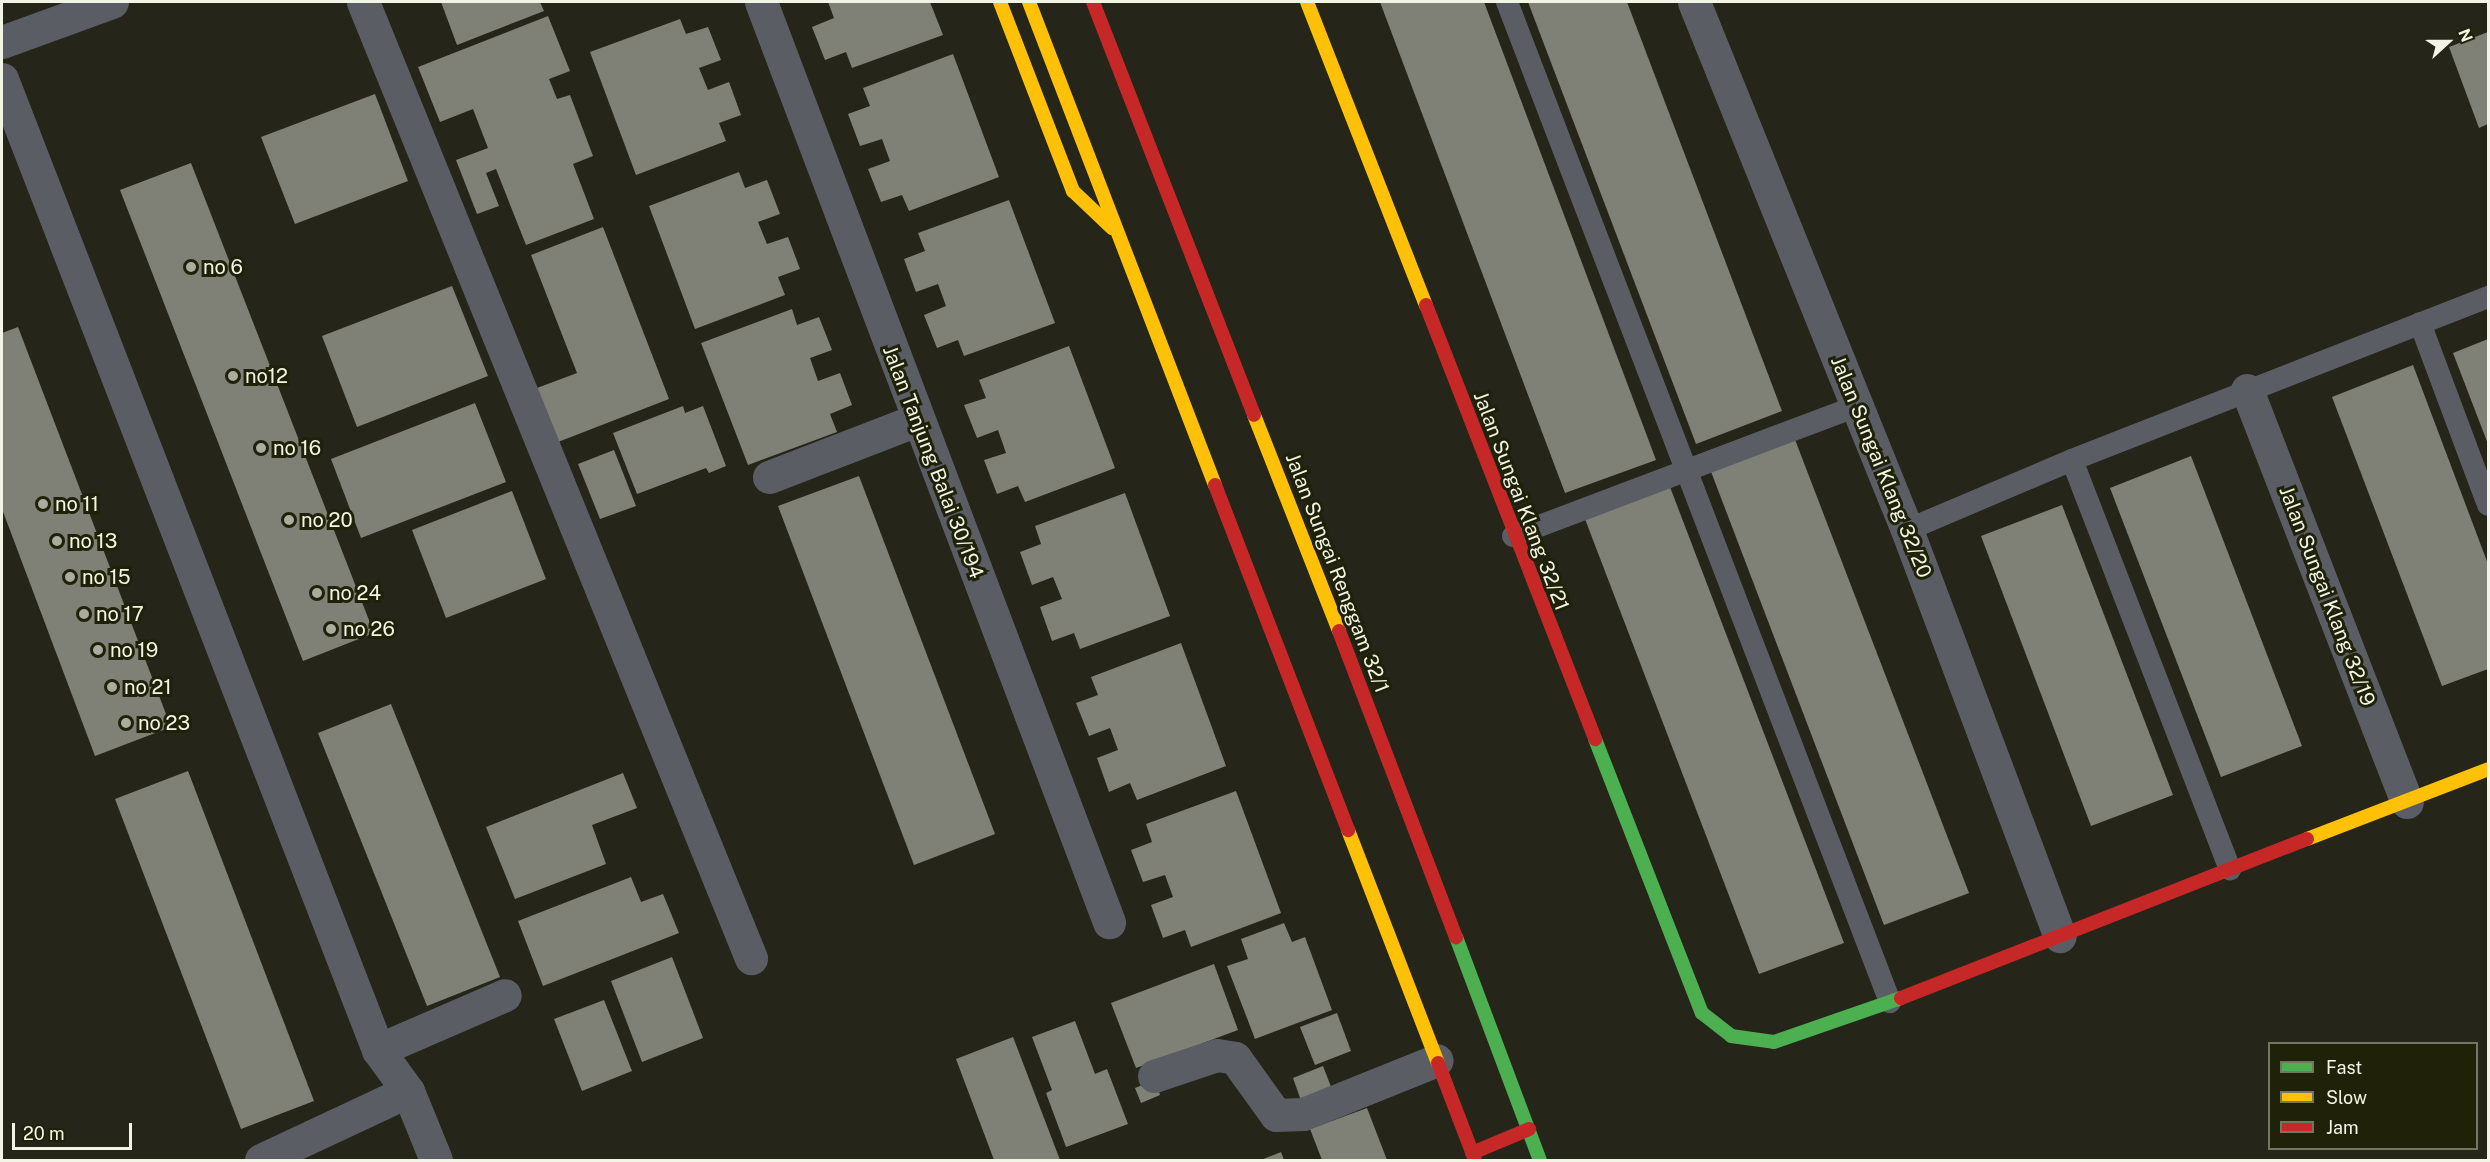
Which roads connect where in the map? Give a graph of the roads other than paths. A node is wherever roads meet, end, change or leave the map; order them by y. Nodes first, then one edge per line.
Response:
1 (112, 2) edge
2 (363, 2) edge
3 (761, 2) edge
4 (1000, 2) edge
5 (1029, 2) edge
6 (1093, 2) edge
7 (1307, 2) edge
8 (1507, 2) edge
9 (1694, 2) edge
10 (2, 42) edge
11 (2, 79) edge
12 (1118, 234) junction
13 (2488, 297) edge
14 (2420, 323) junction
15 (2247, 390) junction
16 (1857, 406) junction
17 (917, 420) junction
18 (2072, 460) junction
19 (1687, 469) junction
20 (769, 477) dead end
21 (2488, 505) edge
22 (1907, 530) junction
23 (1513, 536) junction
24 (2488, 769) edge
25 (2408, 802) junction
26 (2230, 870) junction
27 (1109, 922) dead end
28 (2060, 936) junction
29 (751, 958) dead end
30 (505, 995) dead end
31 (1890, 1002) junction
32 (378, 1050) junction
33 (1437, 1060) junction
34 (1154, 1076) dead end
35 (408, 1091) junction
36 (1529, 1129) junction
37 (1474, 1157) edge
38 (261, 1161) edge
39 (436, 1161) edge
40 (1540, 1161) edge

1 - 10 street
2 - 29 street
3 - 17 street, Jalan Tanjung Balai 30/194
4 - 12 main road
5 - 12 main road
6 - 36 main road, Jalan Sungai Renggam 32/1
7 - 23 main road, Jalan Sungai Klang 32/21
8 - 19 lane
9 - 16 street, Jalan Sungai Klang 32/20
11 - 32 street
12 - 33 main road
13 - 14 lane
14 - 15 lane
14 - 21 lane
15 - 18 lane
15 - 25 street, Jalan Sungai Klang 32/19
16 - 19 lane
16 - 22 street, Jalan Sungai Klang 32/20
17 - 20 street
17 - 27 street, Jalan Tanjung Balai 30/194
18 - 22 lane
18 - 26 lane
19 - 23 lane
19 - 31 lane
22 - 28 street, Jalan Sungai Klang 32/20
23 - 31 main road, Jalan Sungai Klang 32/21
24 - 25 main road
25 - 26 main road
26 - 28 main road
28 - 31 main road
30 - 32 street
32 - 35 street
33 - 34 street
33 - 37 main road
35 - 38 street
35 - 39 street
36 - 37 main road
36 - 40 main road, Jalan Sungai Renggam 32/1

